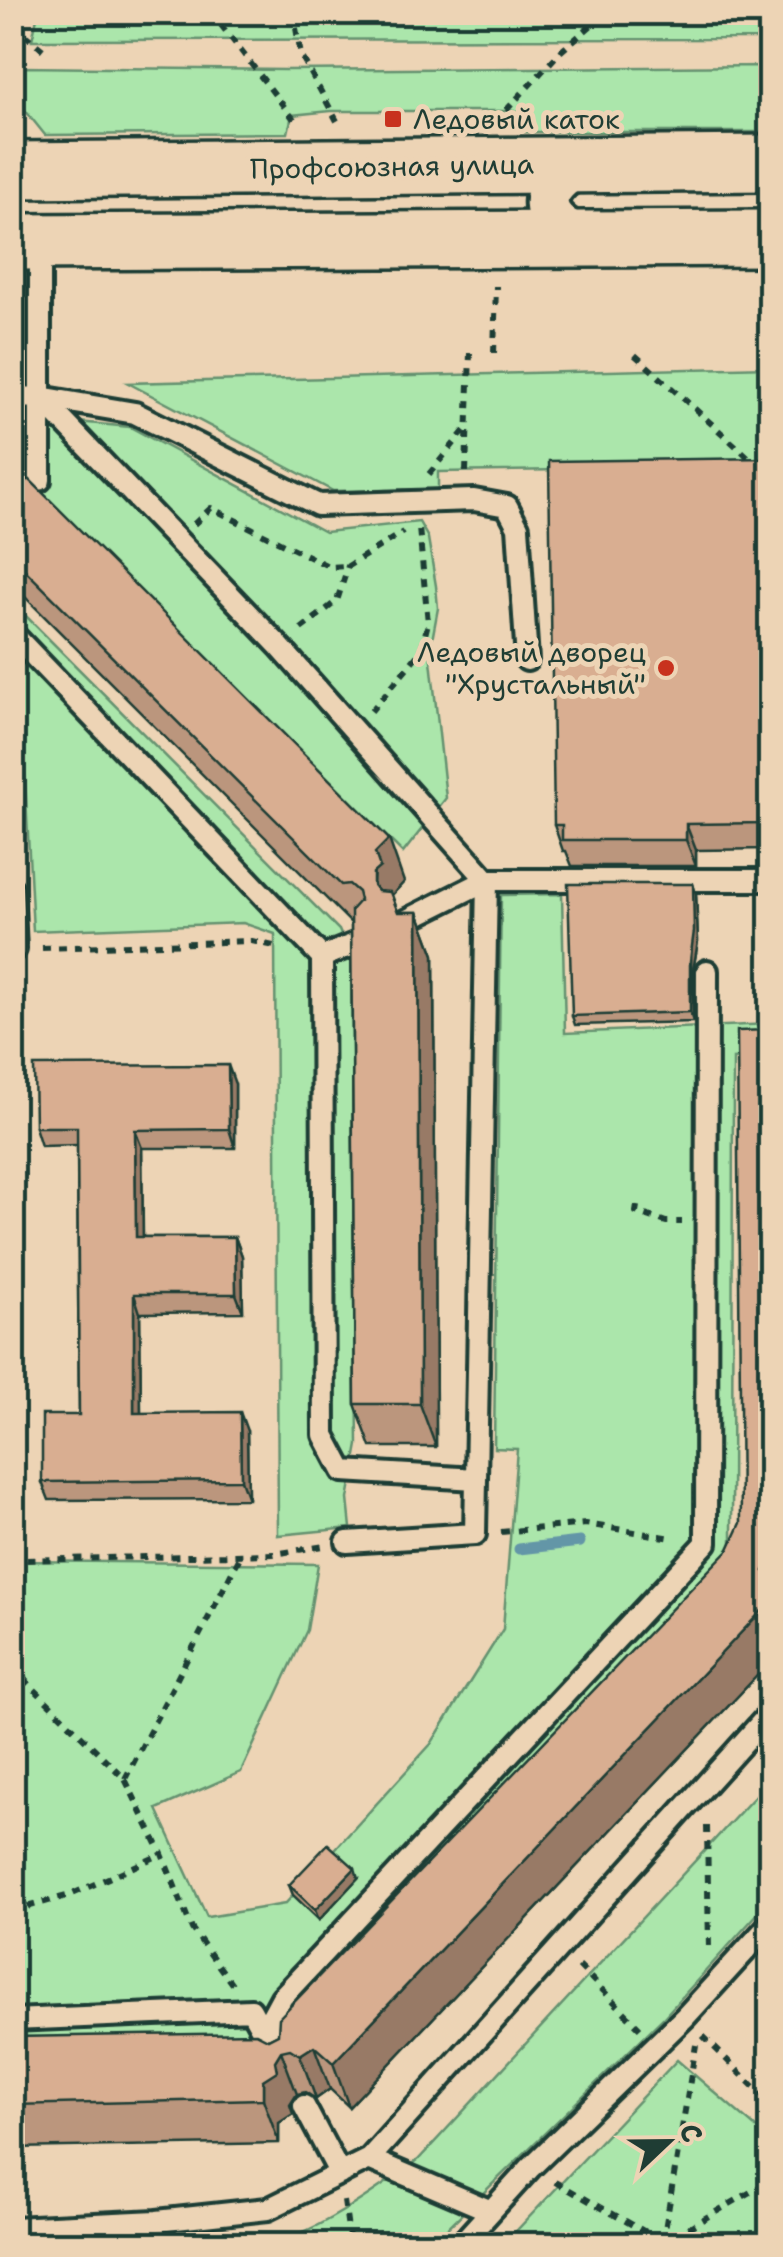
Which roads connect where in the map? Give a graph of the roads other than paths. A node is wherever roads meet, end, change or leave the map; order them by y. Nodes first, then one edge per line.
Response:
1 (770, 163) edge
2 (584, 164) junction
3 (12, 170) edge
4 (583, 238) junction
5 (770, 238) edge
6 (26, 242) edge
7 (40, 397) junction
8 (12, 398) edge
9 (40, 480) dead end
10 (12, 634) edge
11 (527, 660) dead end
12 (487, 880) junction
13 (770, 880) edge
14 (12, 890) edge
15 (401, 923) edge
16 (362, 941) edge
17 (14, 949) edge
18 (322, 956) junction
19 (706, 971) dead end
20 (476, 1479) junction
21 (347, 1542) road end
22 (770, 1713) edge
23 (770, 1924) edge
24 (12, 2020) edge
25 (270, 2045) junction
26 (283, 2069) edge
27 (304, 2106) dead end
28 (369, 2159) junction
29 (340, 2174) junction
30 (491, 2210) junction
31 (12, 2228) edge
32 (461, 2244) edge

1 - 2 main road, Профсоюзная улица
2 - 3 main road, Профсоюзная улица
2 - 4 street
4 - 5 main road
4 - 6 main road
6 - 7 lane
7 - 8 lane
7 - 9 lane
7 - 11 lane
7 - 12 lane
10 - 18 lane
12 - 13 lane
12 - 15 lane
12 - 20 lane
14 - 17 lane
16 - 18 lane
18 - 20 lane
19 - 25 lane
20 - 21 lane
22 - 28 lane
23 - 30 lane
24 - 25 lane
25 - 26 lane
27 - 29 lane
28 - 29 lane
28 - 30 lane
29 - 31 lane
30 - 32 lane

